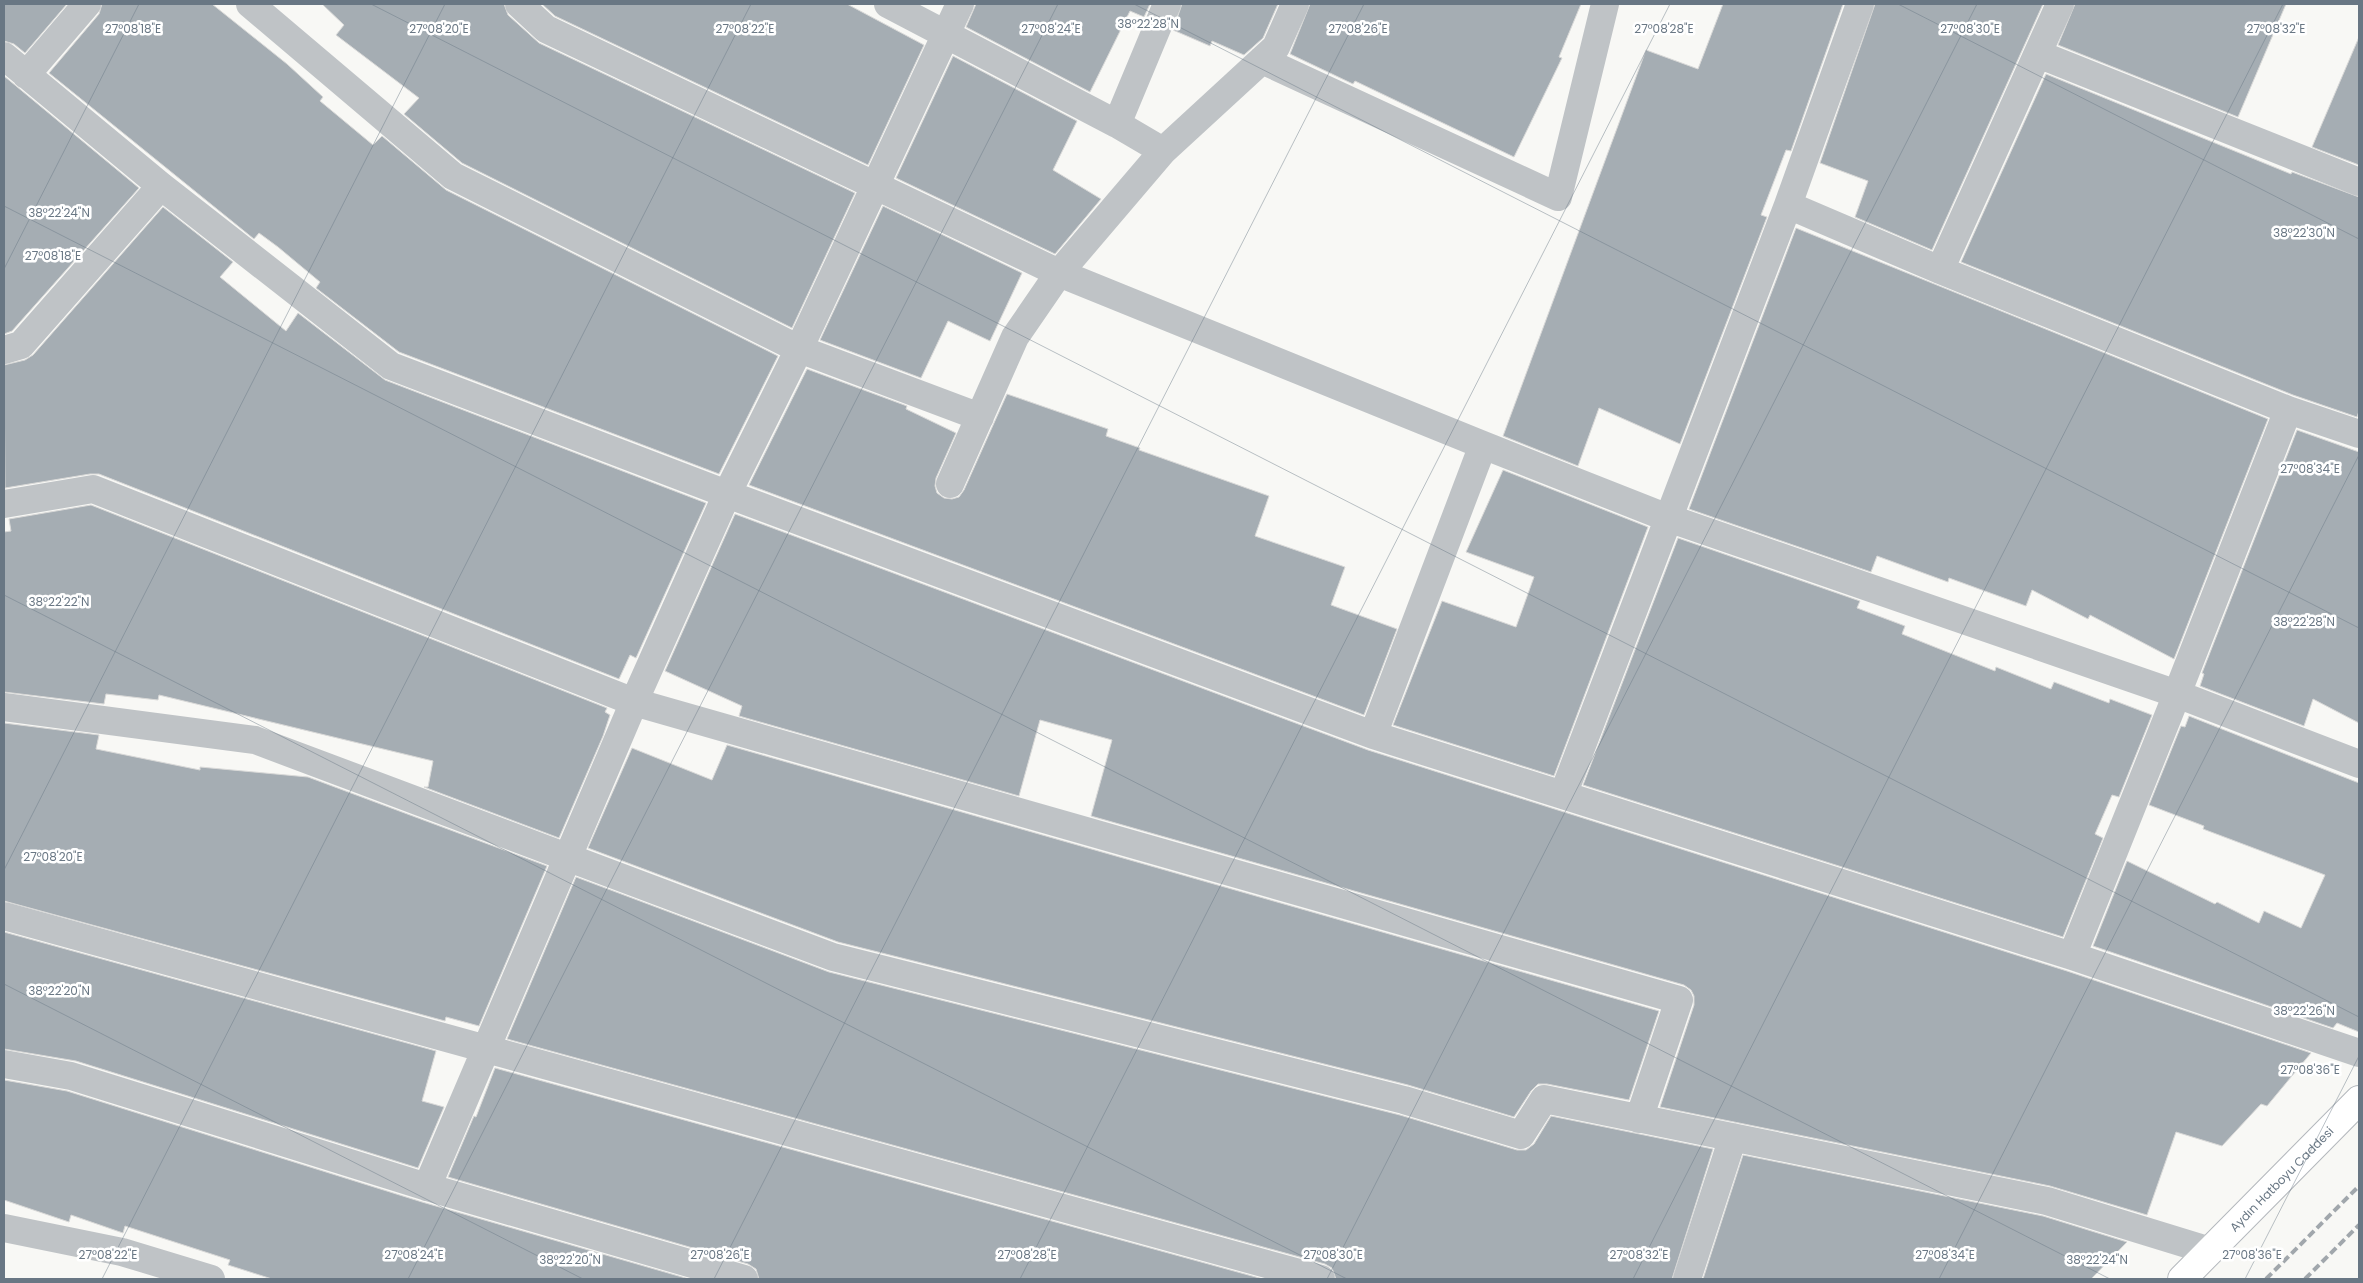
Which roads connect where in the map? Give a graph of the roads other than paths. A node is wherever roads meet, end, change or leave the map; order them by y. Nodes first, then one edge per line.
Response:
1 (87, 4) edge
2 (250, 4) edge
3 (519, 4) edge
4 (888, 4) edge
5 (960, 4) edge
6 (1167, 4) edge
7 (1295, 4) edge
8 (1605, 4) edge
9 (1860, 4) edge
10 (2060, 4) edge
11 (945, 34) junction
12 (2038, 54) junction
13 (4, 56) edge
14 (1262, 60) junction
15 (26, 75) junction
16 (1117, 124) junction
17 (1163, 151) junction
18 (2359, 182) edge
19 (160, 186) junction
20 (874, 187) junction
21 (1788, 205) junction
22 (1940, 270) junction
23 (1059, 273) junction
24 (799, 349) junction
25 (4, 350) edge
26 (2288, 410) junction
27 (980, 417) junction
28 (2359, 434) edge
29 (1483, 445) junction
30 (950, 484) dead end
31 (727, 494) junction
32 (4, 504) edge
33 (1668, 518) junction
34 (2177, 694) junction
35 (634, 702) junction
36 (4, 708) edge
37 (1373, 734) junction
38 (2359, 764) edge
39 (1563, 795) junction
40 (569, 857) junction
41 (4, 916) edge
42 (2072, 956) junction
43 (486, 1048) junction
44 (2359, 1053) edge
45 (4, 1064) edge
46 (2359, 1100) edge
47 (1639, 1118) junction
48 (1733, 1138) junction
49 (427, 1187) junction
50 (4, 1228) edge
51 (2210, 1251) junction
52 (738, 1278) edge
53 (212, 1279) edge
54 (1321, 1279) edge
55 (1687, 1279) edge
56 (2182, 1279) edge

1 - 15 street
2 - 24 street
3 - 20 street
4 - 11 street
5 - 11 street
6 - 16 street
7 - 14 street
8 - 14 street
9 - 21 street
10 - 12 street
11 - 16 street
11 - 20 street
12 - 18 street
12 - 22 street
13 - 15 street
14 - 17 street
15 - 19 street
16 - 17 street
17 - 23 street
19 - 25 street
19 - 31 street
20 - 23 street
20 - 24 street
21 - 22 street
21 - 33 street
22 - 26 street
23 - 27 street
23 - 29 street
24 - 27 street
24 - 31 street
26 - 28 street
26 - 34 street
27 - 30 street
29 - 33 street
29 - 37 street
31 - 35 street
31 - 37 street
32 - 35 street
33 - 34 street
33 - 39 street
34 - 38 street
34 - 42 street
35 - 40 street
35 - 47 street
36 - 40 street
37 - 39 street
39 - 42 street
40 - 43 street
40 - 47 street
41 - 43 street
42 - 44 street
43 - 49 street
43 - 54 street
45 - 49 street
46 - 51 main road, Aydın Hatboyu Caddesi
47 - 48 street
48 - 51 street
48 - 55 street
49 - 52 street
50 - 53 street
51 - 56 main road, Aydın Hatboyu Caddesi

